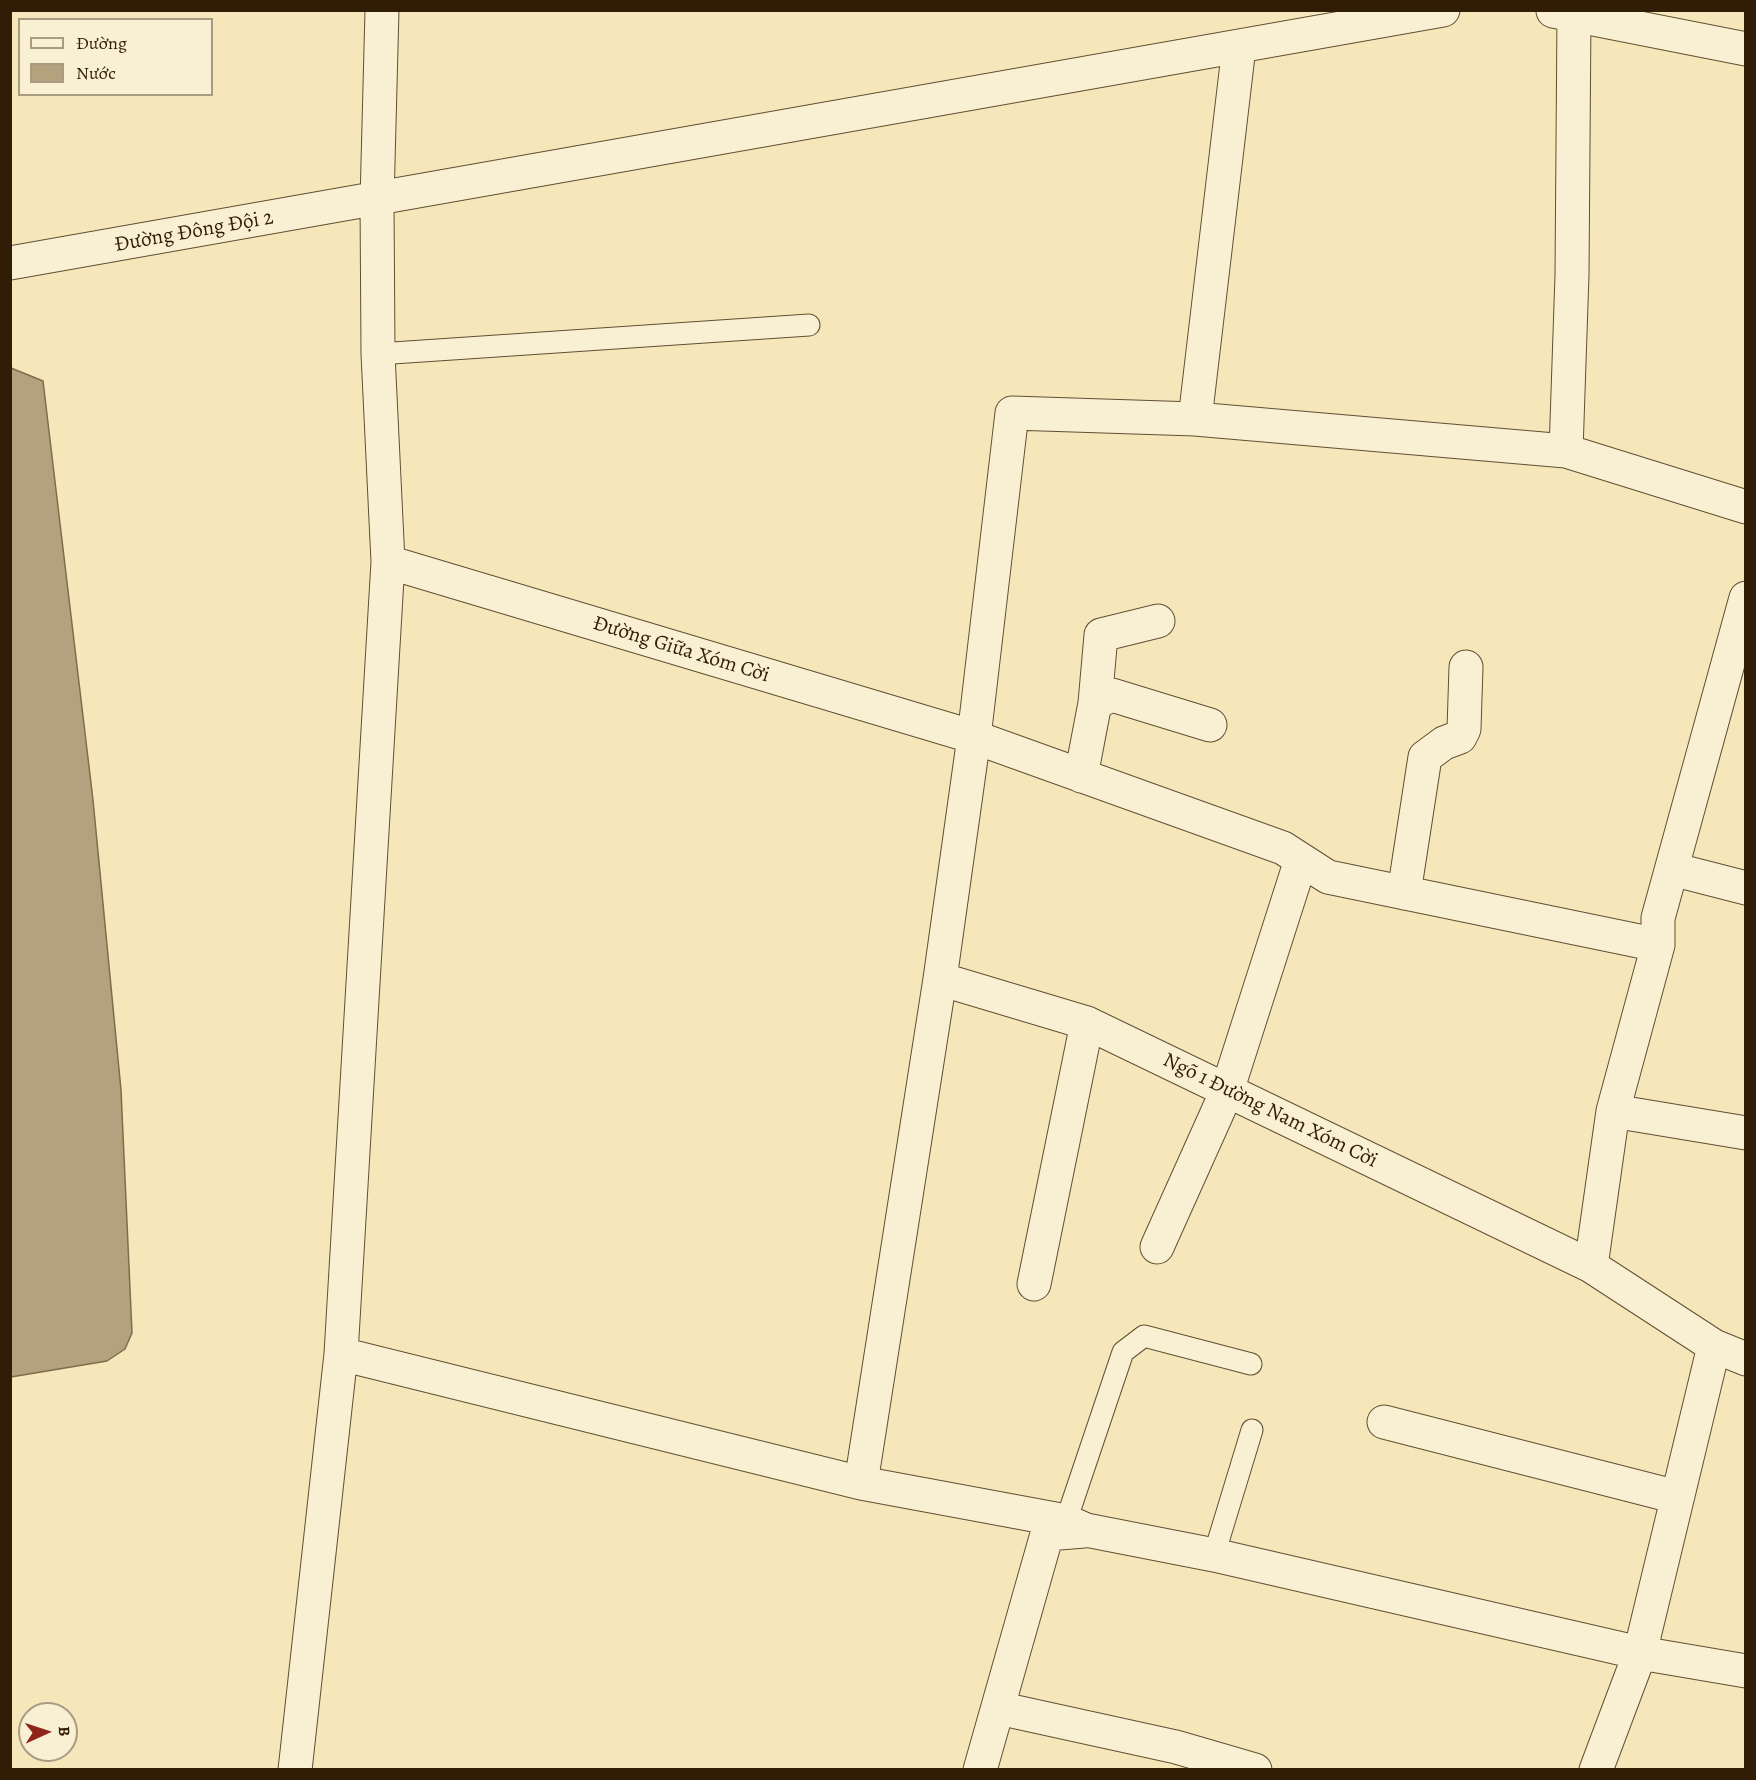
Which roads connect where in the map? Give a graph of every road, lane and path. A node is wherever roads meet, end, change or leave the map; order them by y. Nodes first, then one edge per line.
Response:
1 (382, 10) edge
2 (1443, 10) edge
3 (1563, 13) edge
4 (1239, 47) junction
5 (1746, 49) edge
6 (377, 201) junction
7 (10, 263) edge
8 (809, 325) dead end
9 (378, 354) junction
10 (1195, 419) junction
11 (1566, 451) junction
12 (1746, 507) edge
13 (388, 562) junction
14 (1746, 598) edge
15 (1158, 621) dead end
16 (1466, 668) dead end
17 (1095, 703) junction
18 (1210, 725) dead end
19 (974, 738) junction
20 (1081, 776) junction
21 (1301, 860) junction
22 (1672, 869) junction
23 (1746, 888) edge
24 (1404, 893) junction
25 (1658, 945) junction
26 (940, 978) junction
27 (1087, 1023) junction
28 (1227, 1090) junction
29 (1613, 1111) junction
30 (1746, 1133) edge
31 (1157, 1247) dead end
32 (1591, 1266) junction
33 (1034, 1284) dead end
34 (1714, 1346) junction
35 (340, 1354) junction
36 (1746, 1359) edge
37 (1251, 1364) dead end
38 (1384, 1422) dead end
39 (1252, 1430) dead end
40 (861, 1483) junction
41 (1677, 1497) junction
42 (1076, 1526) junction
43 (1214, 1555) junction
44 (1640, 1653) junction
45 (1746, 1671) edge
46 (998, 1708) junction
47 (295, 1770) edge
48 (980, 1770) edge
49 (1255, 1770) edge
50 (1596, 1770) edge

1 - 6 street
2 - 4 street, Đường Đông Đội 2
3 - 5 street
3 - 11 street
4 - 6 street, Đường Đông Đội 2
4 - 10 street
6 - 7 street, Đường Đông Đội 2
6 - 9 street
8 - 9 lane
9 - 13 street
10 - 11 street
10 - 19 street
11 - 12 street
13 - 19 street, Đường Giữa Xóm Cời
13 - 35 street
14 - 22 street
15 - 17 street
16 - 24 street
17 - 18 street
17 - 20 street
19 - 20 street, Đường Giữa Xóm Cời
19 - 26 street
20 - 21 street, Đường Giữa Xóm Cời
21 - 24 street, Đường Giữa Xóm Cời
21 - 28 street
22 - 23 street
22 - 25 street
24 - 25 street, Đường Giữa Xóm Cời
25 - 29 street
26 - 27 street, Ngõ 1 Đường Nam Xóm Cời
26 - 40 street
27 - 28 street, Ngõ 1 Đường Nam Xóm Cời
27 - 33 street
28 - 31 street
28 - 32 street, Ngõ 1 Đường Nam Xóm Cời
29 - 30 street
29 - 32 street
32 - 34 street, Ngõ 1 Đường Nam Xóm Cời
34 - 36 street, Ngõ 1 Đường Nam Xóm Cời
34 - 41 street
35 - 40 street
35 - 47 street
37 - 42 lane
38 - 41 street
39 - 43 lane
40 - 42 street
41 - 44 street
42 - 43 street
42 - 46 street
43 - 44 street
44 - 45 street
44 - 50 street
46 - 48 street
46 - 49 street

